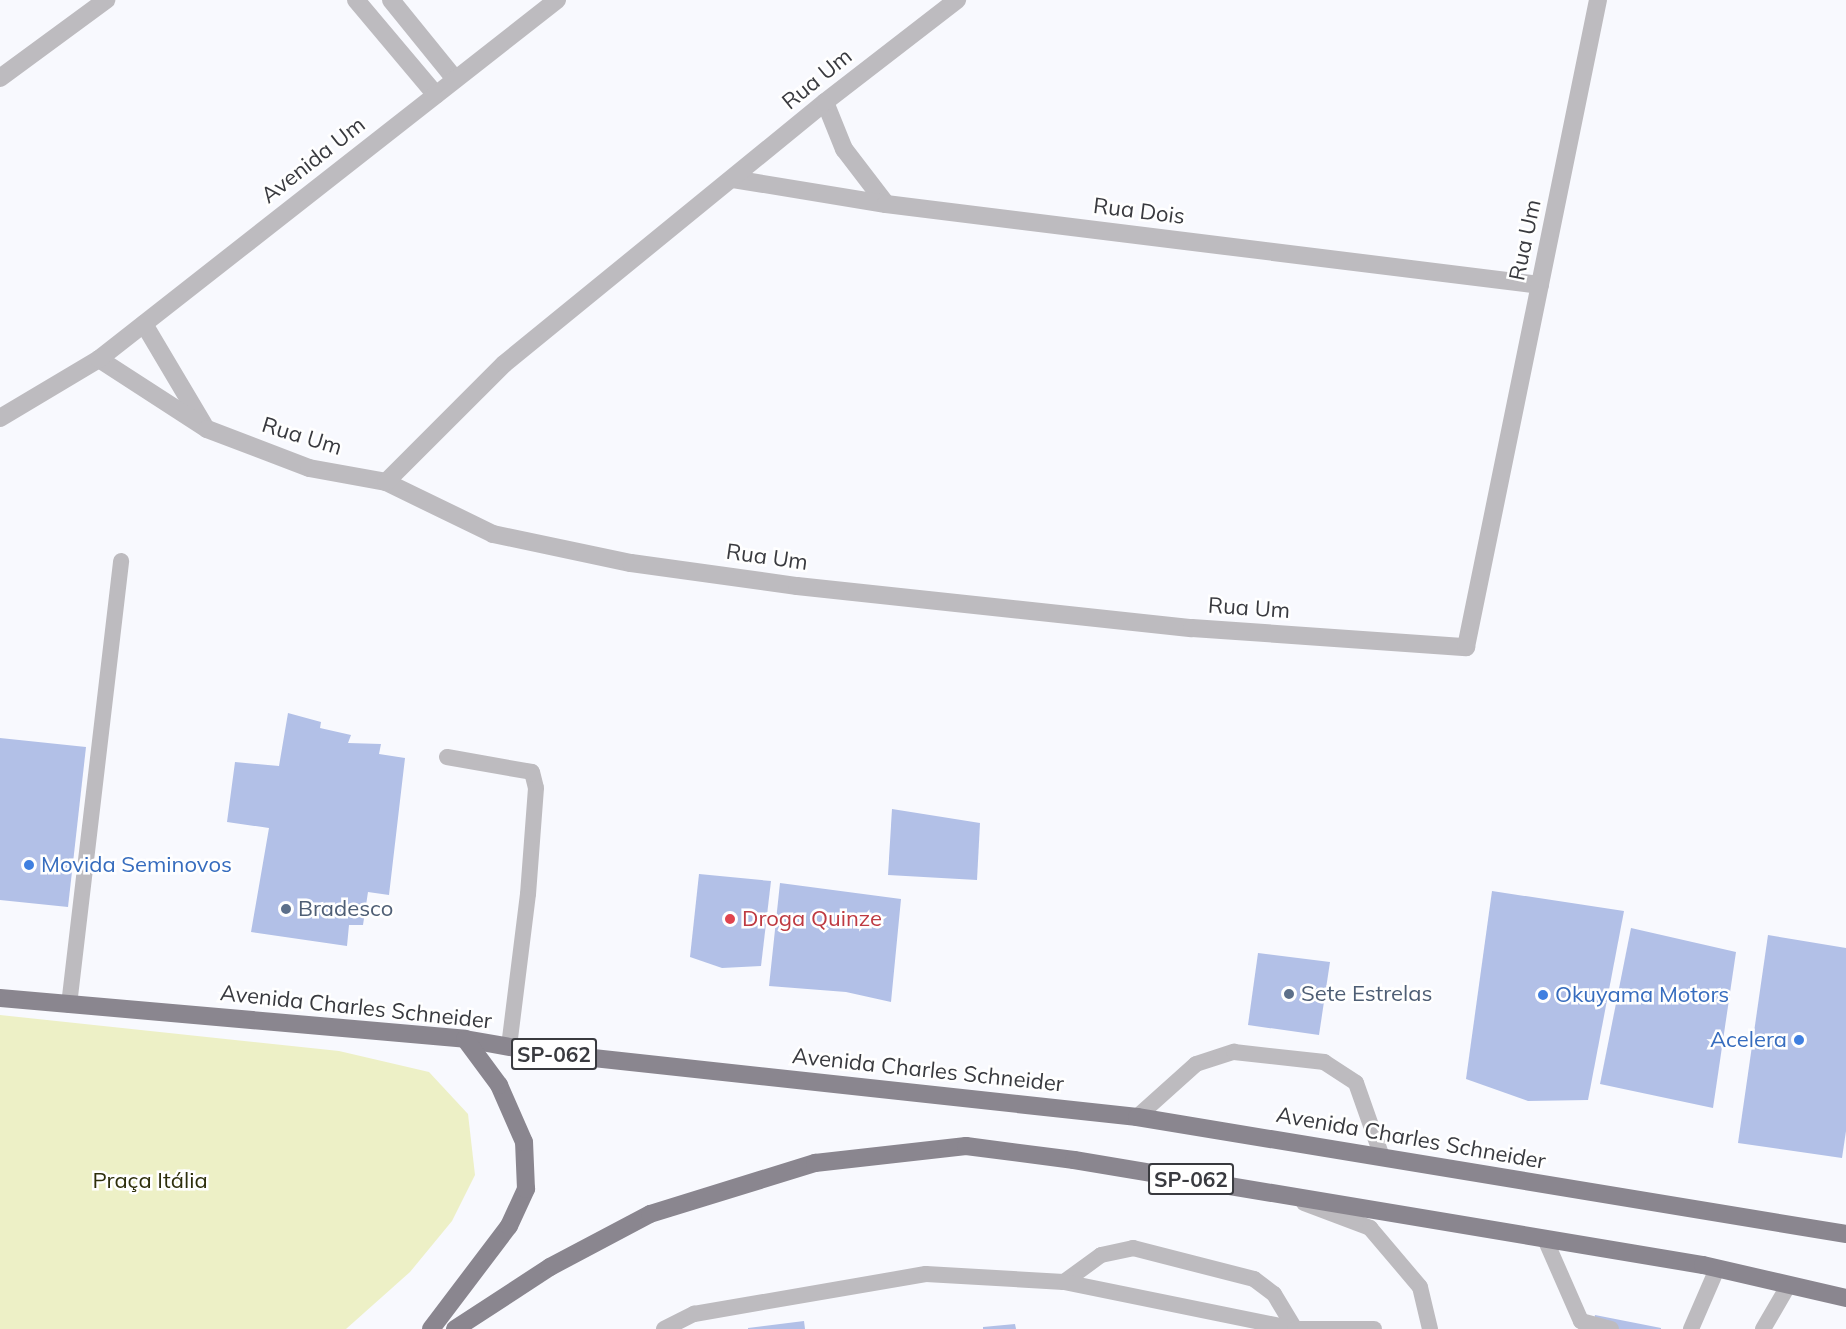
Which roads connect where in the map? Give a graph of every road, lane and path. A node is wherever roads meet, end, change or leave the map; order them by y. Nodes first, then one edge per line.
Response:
1 (106, 0) edge
2 (356, 0) edge
3 (391, 0) edge
4 (557, 0) edge
5 (957, 0) edge
6 (1598, 0) edge
7 (0, 78) edge
8 (455, 79) junction
9 (436, 95) junction
10 (825, 102) junction
11 (733, 179) junction
12 (886, 204) junction
13 (1540, 285) junction
14 (144, 324) junction
15 (99, 359) junction
16 (0, 418) edge
17 (207, 429) junction
18 (386, 482) junction
19 (121, 561) dead end
20 (447, 757) dead end
21 (0, 998) edge
22 (69, 1005) junction
23 (465, 1039) junction
24 (509, 1047) junction
25 (1137, 1117) junction
26 (1382, 1157) junction
27 (1277, 1193) junction
28 (1846, 1234) edge
29 (1545, 1239) junction
30 (1717, 1269) junction
31 (1064, 1282) junction
32 (1788, 1286) junction
33 (1846, 1298) edge
34 (431, 1329) edge
35 (455, 1329) edge
36 (664, 1329) edge
37 (1294, 1329) edge
38 (1374, 1329) edge
39 (1430, 1329) edge
40 (1611, 1329) edge
41 (1691, 1329) edge
42 (1763, 1329) edge

1 - 7 street
2 - 9 street
3 - 8 street
4 - 8 street, Avenida Um
5 - 10 street, Rua Um
6 - 13 street, Rua Um
8 - 9 street, Avenida Um
9 - 14 street, Avenida Um
10 - 11 street, Rua Um
10 - 12 street
11 - 12 street, Rua Dois
11 - 18 street, Rua Um
12 - 13 street, Rua Dois
13 - 18 street, Rua Um
14 - 15 street, Avenida Um
14 - 17 street
15 - 16 street, Avenida Um
15 - 17 street, Rua Um
17 - 18 street, Rua Um
19 - 22 lane
20 - 24 lane
21 - 22 main road, Avenida Charles Schneider / SP-062
22 - 23 main road, Avenida Charles Schneider / SP-062
23 - 24 main road, Avenida Charles Schneider / SP-062
23 - 34 main road, SP-062
24 - 25 main road, Avenida Charles Schneider / SP-062
25 - 26 main road, Avenida Charles Schneider / SP-062
25 - 26 lane
26 - 28 main road, Avenida Charles Schneider / SP-062
27 - 29 main road, SP-062
27 - 35 main road, SP-062
27 - 39 lane
29 - 30 main road, SP-062
29 - 40 lane
30 - 32 main road, SP-062
30 - 41 lane
31 - 36 lane
31 - 37 lane
31 - 37 lane
32 - 33 main road, SP-062
32 - 42 lane
37 - 38 lane

